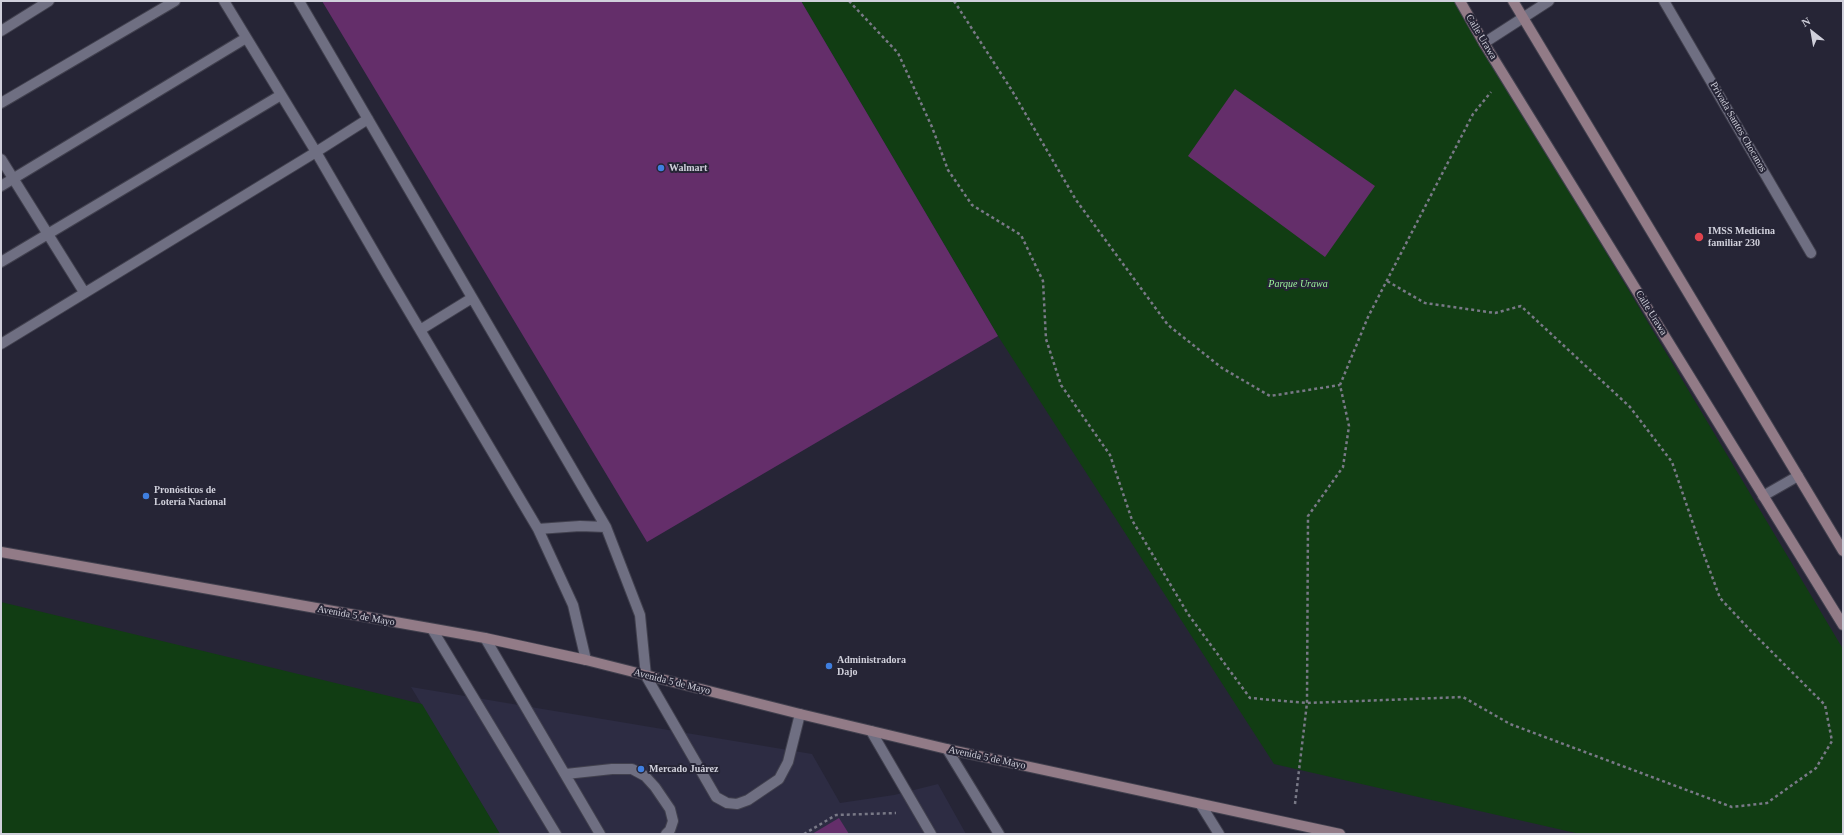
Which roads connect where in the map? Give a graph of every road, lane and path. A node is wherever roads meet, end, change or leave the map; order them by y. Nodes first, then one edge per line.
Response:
1 (49, 1) edge
2 (176, 1) edge
3 (224, 1) edge
4 (299, 1) edge
5 (849, 1) edge
6 (954, 1) edge
7 (1460, 1) edge
8 (1512, 1) edge
9 (1549, 1) edge
10 (1664, 1) edge
11 (1522, 17) junction
12 (1, 31) edge
13 (246, 38) junction
14 (1484, 42) junction
15 (1504, 76) junction
16 (281, 95) junction
17 (1, 103) edge
18 (368, 119) junction
19 (316, 152) junction
20 (1, 159) edge
21 (13, 179) junction
22 (1, 186) edge
23 (48, 234) junction
24 (1811, 253) dead end
25 (1, 262) edge
26 (1387, 281) junction
27 (84, 292) junction
28 (472, 298) junction
29 (420, 330) junction
30 (1, 344) edge
31 (1340, 385) junction
32 (1798, 476) junction
33 (1763, 496) junction
34 (606, 527) junction
35 (538, 528) junction
36 (1843, 550) edge
37 (1, 552) edge
38 (1843, 625) edge
39 (432, 629) junction
40 (485, 638) junction
41 (586, 660) junction
42 (646, 676) junction
43 (1307, 703) junction
44 (800, 714) junction
45 (871, 731) junction
46 (947, 749) junction
47 (566, 774) junction
48 (1201, 805) junction
49 (918, 812) junction
50 (1293, 824) junction
51 (556, 834) edge
52 (600, 834) edge
53 (666, 834) edge
54 (804, 834) edge
55 (931, 834) edge
56 (999, 834) edge
57 (1219, 834) edge
58 (1340, 834) edge

1 - 12 street
2 - 17 street
3 - 13 street
4 - 18 street
5 - 43 path
6 - 31 path
7 - 14 main road, Calle Urawa
8 - 11 main road
9 - 11 street
10 - 24 street, Privada Santos Chocanos
11 - 14 street
11 - 32 main road
13 - 16 street
13 - 21 street
14 - 15 main road, Calle Urawa
15 - 26 path
15 - 33 main road, Calle Urawa
16 - 19 street
16 - 23 street
18 - 19 street
18 - 28 street
19 - 27 street
19 - 29 street
20 - 21 street
21 - 22 street
21 - 23 street
23 - 25 street
23 - 27 street
26 - 31 path
26 - 43 path
27 - 30 street
28 - 29 street
28 - 34 street
29 - 35 street
31 - 43 path
32 - 33 street
32 - 36 main road
33 - 38 main road, Calle Urawa
34 - 35 street
34 - 42 street
35 - 41 street
37 - 39 main road, Avenida 5 de Mayo
39 - 40 main road, Avenida 5 de Mayo
39 - 51 street
40 - 41 main road, Avenida 5 de Mayo
40 - 47 street
41 - 42 main road, Avenida 5 de Mayo
42 - 44 main road, Avenida 5 de Mayo
42 - 44 street
43 - 50 path
44 - 45 main road, Avenida 5 de Mayo
45 - 46 main road, Avenida 5 de Mayo
45 - 49 street
46 - 48 main road, Avenida 5 de Mayo
46 - 56 street
47 - 52 street
47 - 53 street
48 - 50 main road, Avenida 5 de Mayo
48 - 57 street
49 - 54 path
49 - 55 street
50 - 58 main road, Avenida 5 de Mayo

